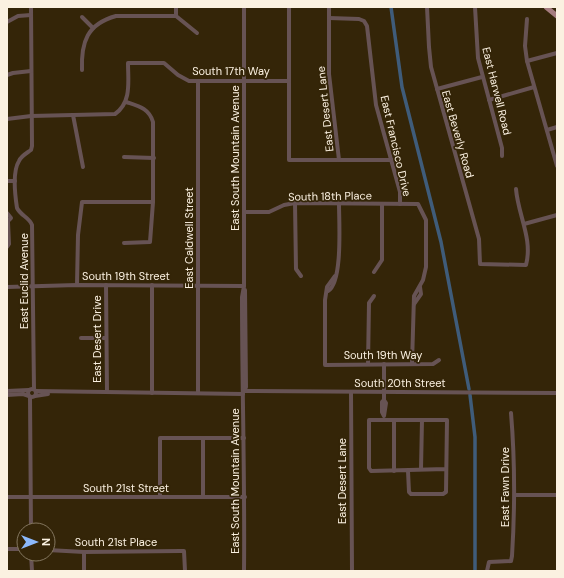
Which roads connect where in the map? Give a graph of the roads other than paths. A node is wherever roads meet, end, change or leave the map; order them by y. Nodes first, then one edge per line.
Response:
1 (31, 7) edge
2 (176, 7) edge
3 (244, 7) edge
4 (289, 7) edge
5 (329, 7) edge
6 (427, 7) edge
7 (475, 7) edge
8 (546, 7) edge
9 (31, 15) junction
10 (176, 16) junction
11 (557, 16) edge
12 (82, 17) dead end
13 (329, 18) junction
14 (527, 19) dead end
15 (7, 22) edge
16 (93, 28) junction
17 (198, 33) dead end
18 (557, 53) edge
19 (527, 61) junction
20 (82, 70) dead end
21 (31, 71) junction
22 (7, 75) edge
23 (482, 77) junction
24 (244, 81) junction
25 (289, 81) junction
26 (198, 82) junction
27 (534, 87) junction
28 (437, 89) junction
29 (489, 100) junction
30 (126, 102) junction
31 (73, 115) junction
32 (32, 116) junction
33 (7, 119) edge
34 (557, 127) edge
35 (547, 130) junction
36 (502, 156) dead end
37 (124, 157) dead end
38 (154, 158) junction
39 (339, 160) junction
40 (392, 160) junction
41 (557, 166) edge
42 (82, 167) dead end
43 (7, 181) edge
44 (16, 181) junction
45 (516, 189) dead end
46 (153, 202) junction
47 (295, 204) junction
48 (339, 204) junction
49 (382, 204) junction
50 (400, 204) junction
51 (244, 212) junction
52 (7, 213) edge
53 (557, 215) edge
54 (7, 222) edge
55 (524, 224) junction
56 (124, 243) dead end
57 (7, 247) edge
58 (374, 272) dead end
59 (300, 276) dead end
60 (78, 285) junction
61 (106, 285) junction
62 (152, 286) junction
63 (198, 286) junction
64 (244, 286) junction
65 (7, 287) edge
66 (33, 287) junction
67 (374, 296) dead end
68 (81, 338) dead end
69 (106, 338) junction
70 (439, 360) dead end
71 (368, 364) junction
72 (384, 364) junction
73 (412, 364) junction
74 (7, 391) edge
75 (107, 392) junction
76 (351, 392) junction
77 (384, 392) junction
78 (32, 393) junction
79 (152, 393) junction
80 (198, 393) junction
81 (243, 393) junction
82 (557, 393) edge
83 (7, 395) edge
84 (511, 414) dead end
85 (384, 418) junction
86 (394, 420) junction
87 (422, 420) junction
88 (203, 438) junction
89 (244, 438) junction
90 (421, 469) junction
91 (446, 469) junction
92 (394, 471) junction
93 (408, 471) junction
94 (515, 495) junction
95 (557, 495) edge
96 (7, 497) edge
97 (31, 497) junction
98 (160, 497) junction
99 (203, 497) junction
100 (245, 497) junction
101 (31, 522) edge
102 (56, 550) edge
103 (84, 552) junction
104 (84, 571) edge
105 (185, 571) edge
106 (244, 571) edge
107 (352, 571) edge
108 (487, 571) edge

1 - 9 street, East Euclid Avenue
2 - 10 street
3 - 24 street, East South Mountain Avenue
4 - 25 street
5 - 13 street, East Desert Lane
6 - 28 street, East Beverly Road
7 - 23 street, East Harwell Road
8 - 11 main road
9 - 15 street
9 - 21 street, East Euclid Avenue
10 - 16 street
10 - 17 street
12 - 16 street
13 - 39 street, East Desert Lane
13 - 40 street, East Francisco Drive
14 - 19 street
16 - 20 street
18 - 19 street
19 - 27 street
21 - 22 street
21 - 32 street, East Euclid Avenue
23 - 28 street
23 - 29 street, East Harwell Road
24 - 25 street, South 17th Way
24 - 26 street, South 17th Way
24 - 51 street, East South Mountain Avenue
25 - 39 street
26 - 30 street, South 17th Way
26 - 63 street, East Caldwell Street
27 - 29 street
27 - 35 street
28 - 55 street, East Beverly Road
29 - 36 street, East Harwell Road
30 - 31 street
30 - 38 street
31 - 32 street
31 - 42 street
32 - 33 street
32 - 44 street, East Euclid Avenue
34 - 35 street
35 - 41 street
37 - 38 street
38 - 46 street
39 - 40 street
40 - 50 street, East Francisco Drive
43 - 44 street
44 - 66 street, East Euclid Avenue
45 - 55 street
46 - 56 street
46 - 60 street, East Desert Drive
47 - 48 street, South 18th Place
47 - 51 street, South 18th Place
47 - 59 street
48 - 49 street, South 18th Place
48 - 71 street, South 19th Way
49 - 50 street, South 18th Place
49 - 58 street
50 - 73 street, South 18th Place
51 - 64 street, East South Mountain Avenue
52 - 54 street
53 - 55 street
54 - 57 street
60 - 61 street, South 19th Street
60 - 66 street, South 19th Street
61 - 62 street, South 19th Street
61 - 69 street, East Desert Drive
62 - 63 street, South 19th Street
62 - 79 street
63 - 64 street, South 19th Street
63 - 80 street, East Caldwell Street
64 - 81 street, East South Mountain Avenue
65 - 66 street, South 19th Street
66 - 78 street, East Euclid Avenue
67 - 71 street
68 - 69 street
69 - 75 street, East Desert Drive
70 - 73 street, South 19th Way
71 - 72 street, South 19th Way
72 - 73 street, South 19th Way
72 - 77 street
74 - 78 street, South 20th Street
75 - 78 street, South 20th Street
75 - 79 street, South 20th Street
76 - 77 street, South 20th Street
76 - 81 street, South 20th Street
76 - 107 street, East Desert Lane
77 - 82 street, South 20th Street
77 - 85 street
78 - 83 street, South 20th Street
78 - 97 street, East Euclid Avenue
79 - 80 street, South 20th Street
80 - 81 street, South 20th Street
81 - 89 street, East South Mountain Avenue
84 - 94 street, East Fawn Drive
85 - 86 street
85 - 92 street
86 - 87 street
86 - 92 street
87 - 90 street
87 - 91 street
88 - 89 street
88 - 98 street
88 - 99 street
89 - 100 street, East South Mountain Avenue
90 - 91 street
90 - 93 street
91 - 93 street
92 - 93 street
94 - 95 street
94 - 108 street, East Fawn Drive
96 - 97 street, South 21st Street
97 - 98 street, South 21st Street
97 - 101 street, East Euclid Avenue
98 - 99 street, South 21st Street
99 - 100 street, South 21st Street
100 - 106 street, East South Mountain Avenue
102 - 103 street, South 21st Place
103 - 104 street
103 - 105 street, South 21st Place

